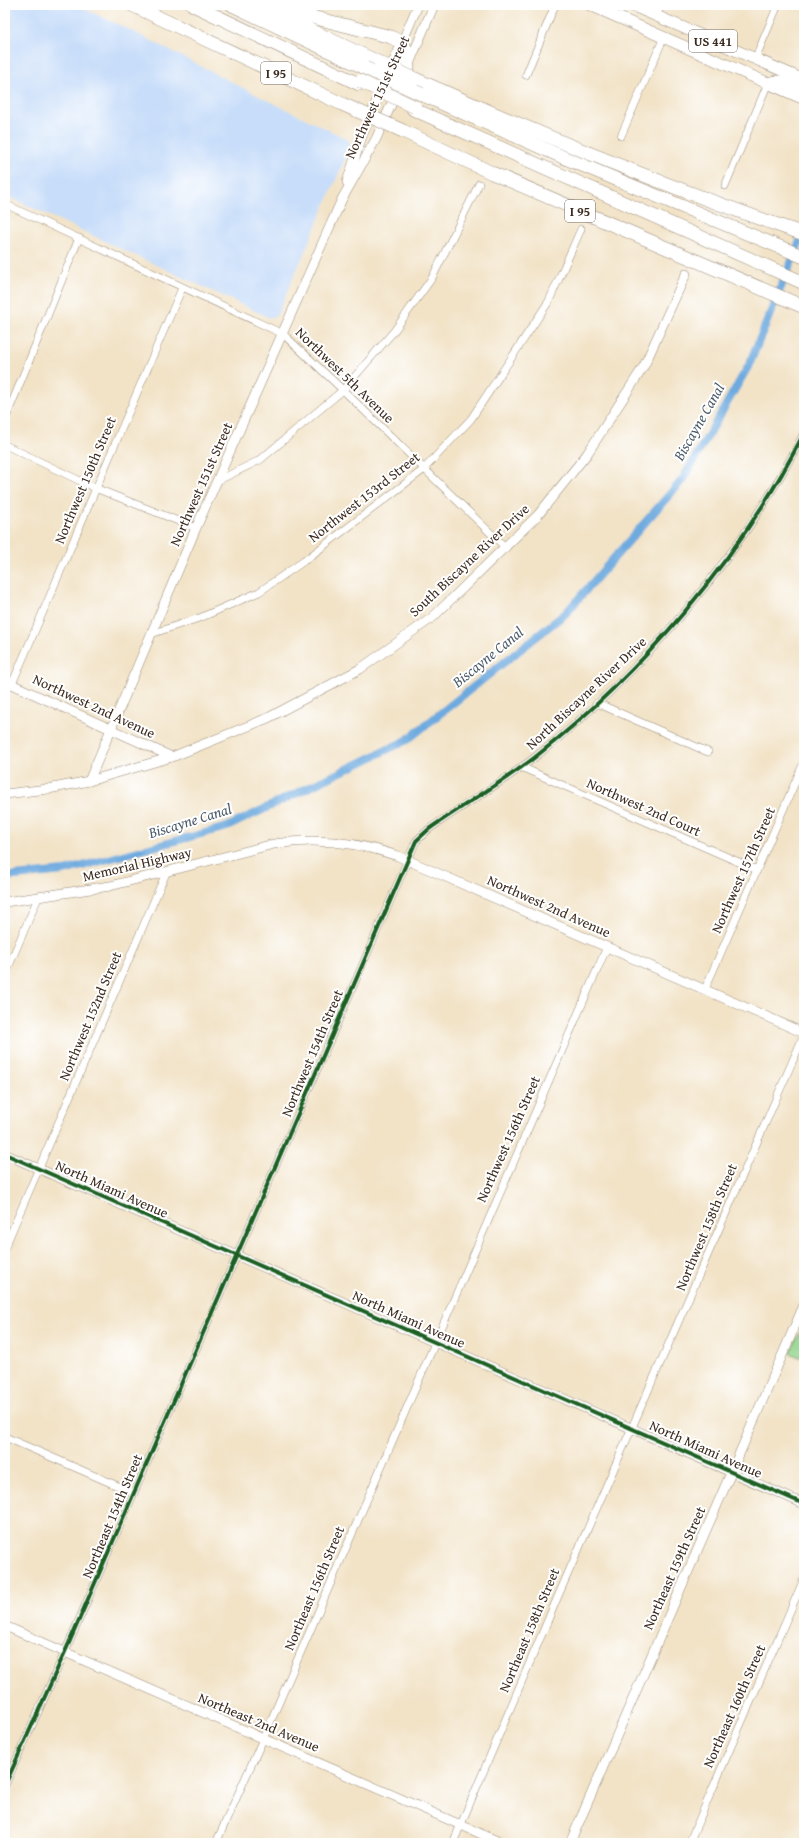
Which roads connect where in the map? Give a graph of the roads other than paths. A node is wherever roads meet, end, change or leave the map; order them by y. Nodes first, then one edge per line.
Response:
1 (132, 5) edge
2 (194, 5) edge
3 (199, 5) edge
4 (232, 5) edge
5 (257, 5) edge
6 (284, 5) edge
7 (418, 5) edge
8 (434, 5) edge
9 (555, 5) edge
10 (590, 5) edge
11 (631, 5) edge
12 (661, 5) edge
13 (778, 5) edge
14 (656, 16) junction
15 (664, 37) junction
16 (402, 42) junction
17 (708, 56) junction
18 (755, 60) junction
19 (408, 68) junction
20 (526, 75) dead end
21 (804, 80) edge
22 (359, 82) junction
23 (768, 83) junction
24 (804, 89) edge
25 (804, 99) edge
26 (363, 133) junction
27 (621, 136) dead end
28 (376, 139) junction
29 (479, 184) dead end
30 (724, 186) dead end
31 (342, 199) junction
32 (5, 204) edge
33 (581, 229) dead end
34 (804, 234) edge
35 (79, 238) junction
36 (804, 257) edge
37 (686, 274) dead end
38 (803, 281) edge
39 (182, 288) junction
40 (798, 304) edge
41 (283, 334) junction
42 (343, 390) junction
43 (5, 420) edge
44 (804, 433) edge
45 (5, 445) edge
46 (423, 470) junction
47 (217, 481) junction
48 (95, 488) junction
49 (196, 528) junction
50 (506, 548) junction
51 (151, 634) junction
52 (9, 682) edge
53 (597, 702) junction
54 (111, 730) junction
55 (708, 752) dead end
56 (172, 757) junction
57 (804, 762) edge
58 (521, 767) junction
59 (89, 781) junction
60 (5, 794) edge
61 (274, 844) joint
62 (408, 860) junction
63 (757, 870) junction
64 (166, 873) junction
65 (38, 898) junction
66 (5, 902) edge
67 (607, 947) junction
68 (5, 974) edge
69 (705, 989) junction
70 (804, 1034) edge
71 (5, 1154) edge
72 (39, 1170) junction
73 (5, 1247) edge
74 (237, 1255) junction
75 (804, 1306) edge
76 (435, 1342) junction
77 (632, 1429) junction
78 (5, 1437) edge
79 (731, 1472) junction
80 (134, 1493) junction
81 (804, 1504) edge
82 (804, 1579) edge
83 (5, 1626) edge
84 (65, 1652) junction
85 (263, 1739) junction
86 (5, 1786) edge
87 (460, 1825) junction
88 (216, 1843) edge
89 (453, 1843) edge
90 (502, 1843) edge
91 (570, 1843) edge
92 (689, 1843) edge

1 - 40 highway, I 95, bridge
2 - 22 highway
3 - 22 highway
4 - 36 highway, bridge
5 - 34 highway, bridge
6 - 16 highway
7 - 16 street, Northwest 151st Street
8 - 19 street, Northwest 151st Street
9 - 20 street
10 - 14 main road
10 - 15 main road, US 441
11 - 14 main road, US 441
12 - 14 street
13 - 18 street
14 - 18 main road, US 441
15 - 17 main road, US 441
15 - 27 street
16 - 19 highway
16 - 26 street, Northwest 151st Street
17 - 18 main road
17 - 23 main road, US 441
18 - 21 main road, US 441
19 - 28 street, Northwest 151st Street
22 - 38 highway, bridge
23 - 24 main road
23 - 25 main road, US 441
23 - 30 street
26 - 28 street
26 - 31 street, Northwest 151st Street
28 - 31 street, Northwest 151st Street
29 - 42 street
31 - 41 street, Northwest 151st Street
32 - 35 street, Northwest 5th Avenue
33 - 46 street, Northwest 153rd Street
35 - 39 street, Northwest 5th Avenue
35 - 43 street
37 - 50 street, South Biscayne River Drive
39 - 41 street, Northwest 5th Avenue
39 - 48 street, Northwest 150th Street
41 - 42 street, Northwest 5th Avenue
41 - 47 street, Northwest 151st Street
42 - 46 street, Northwest 5th Avenue
42 - 47 street
44 - 53 street, North Biscayne River Drive
45 - 48 street
46 - 50 street, Northwest 5th Avenue
46 - 51 street, Northwest 153rd Street
47 - 49 street, Northwest 151st Street
48 - 49 street
48 - 52 street, Northwest 150th Street
49 - 51 street, Northwest 151st Street
50 - 56 street, South Biscayne River Drive
51 - 54 street, Northwest 151st Street
52 - 54 street, Northwest 2nd Avenue
53 - 55 street
53 - 58 street, North Biscayne River Drive
54 - 56 street, Northwest 2nd Avenue
54 - 59 street, Northwest 151st Street
56 - 59 street, South Biscayne River Drive
57 - 63 street, Northwest 157th Street
58 - 62 street, North Biscayne River Drive
58 - 63 street, Northwest 2nd Court
59 - 60 street, South Biscayne River Drive
61 - 62 street, Northwest 2nd Avenue
61 - 64 street, Memorial Highway
62 - 67 street, Northwest 2nd Avenue
62 - 74 street, Northwest 154th Street
63 - 69 street, Northwest 157th Street
64 - 65 street, Memorial Highway
64 - 72 street, Northwest 152nd Street
65 - 66 street, Memorial Highway
65 - 68 street
67 - 69 street, Northwest 2nd Avenue
67 - 76 street, Northwest 156th Street
69 - 70 street, Northwest 2nd Avenue
70 - 77 street, Northwest 158th Street
71 - 72 street, North Miami Avenue
72 - 73 street, Northwest 152nd Street
72 - 74 street, North Miami Avenue
74 - 76 street, North Miami Avenue
74 - 80 street, Northeast 154th Street
75 - 79 street, Northeast 159th Street
76 - 77 street, North Miami Avenue
76 - 85 street, Northeast 156th Street
77 - 79 street, North Miami Avenue
77 - 87 street, Northeast 158th Street
78 - 80 street
79 - 81 street, North Miami Avenue
79 - 91 street, Northeast 159th Street
80 - 84 street, Northeast 154th Street
82 - 92 street, Northeast 160th Street
83 - 84 street, Northeast 2nd Avenue
84 - 85 street, Northeast 2nd Avenue
84 - 86 street, Northeast 154th Street
85 - 87 street, Northeast 2nd Avenue
85 - 88 street, Northeast 156th Street
87 - 89 street, Northeast 158th Street
87 - 90 street, Northeast 2nd Avenue

